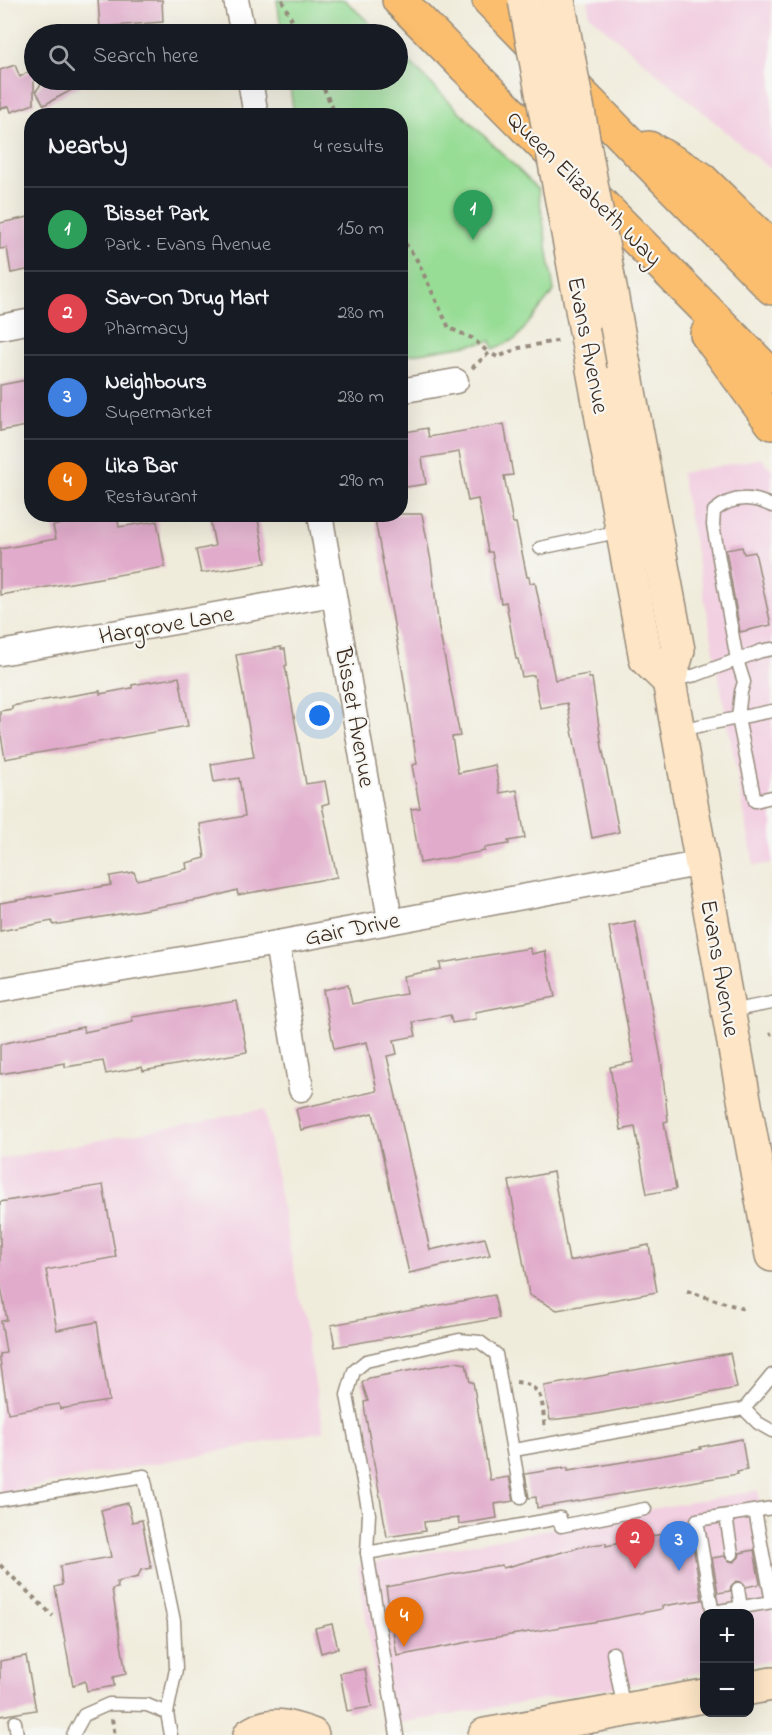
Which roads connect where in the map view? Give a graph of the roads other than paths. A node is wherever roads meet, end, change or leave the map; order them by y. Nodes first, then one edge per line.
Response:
1 (236, 0) edge
2 (399, 0) edge
3 (489, 0) edge
4 (525, 0) edge
5 (558, 0) edge
6 (241, 24) edge
7 (252, 90) edge
8 (255, 108) edge
9 (611, 126) junction
10 (642, 246) junction
11 (772, 248) edge
12 (772, 288) edge
13 (24, 322) edge
14 (0, 327) edge
15 (772, 376) edge
16 (456, 381) road end
17 (408, 389) edge
18 (772, 423) edge
19 (772, 506) edge
20 (321, 522) edge
21 (623, 531) junction
22 (540, 548) dead end
23 (333, 594) junction
24 (772, 649) edge
25 (0, 653) edge
26 (737, 660) junction
27 (669, 681) junction
28 (772, 711) edge
29 (738, 718) junction
30 (678, 731) junction
31 (772, 797) edge
32 (703, 863) junction
33 (390, 920) junction
34 (277, 943) junction
35 (0, 990) edge
36 (772, 1003) edge
37 (729, 1011) junction
38 (301, 1089) dead end
39 (771, 1239) edge
40 (772, 1375) edge
41 (744, 1409) junction
42 (772, 1431) edge
43 (514, 1450) junction
44 (521, 1497) dead end
45 (0, 1500) edge
46 (772, 1508) edge
47 (645, 1509) dead end
48 (755, 1511) junction
49 (726, 1516) junction
50 (367, 1553) junction
51 (732, 1554) dead end
52 (738, 1589) dead end
53 (741, 1607) junction
54 (712, 1609) edge
55 (732, 1609) edge
56 (613, 1653) dead end
57 (772, 1684) edge
58 (754, 1687) edge
59 (700, 1697) edge
60 (624, 1710) junction
61 (166, 1713) junction
62 (15, 1722) dead end
63 (17, 1735) edge
64 (73, 1735) edge
65 (171, 1735) edge
66 (250, 1735) edge
67 (312, 1735) edge
68 (398, 1735) edge
69 (485, 1735) edge

1 - 6 street
2 - 10 highway, Queen Elizabeth Way
3 - 9 highway
4 - 21 main road, Evans Avenue, bridge
5 - 27 main road, Evans Avenue, bridge
7 - 8 street
9 - 11 highway
9 - 12 highway
10 - 15 highway, Queen Elizabeth Way
10 - 18 highway
13 - 14 street
16 - 17 street
19 - 26 lane
20 - 23 street, Bisset Avenue
21 - 22 lane
21 - 27 main road, Evans Avenue
23 - 25 street, Hargrove Lane
23 - 33 street, Bisset Avenue
24 - 26 lane
26 - 27 lane
26 - 29 lane
27 - 30 main road, Evans Avenue
28 - 29 lane
29 - 30 lane
29 - 31 lane
30 - 32 main road, Evans Avenue
32 - 33 street, Gair Drive
32 - 37 main road, Evans Avenue
33 - 34 street, Gair Drive
34 - 35 street, Gair Drive
34 - 38 street
36 - 37 lane
37 - 39 main road, Evans Avenue
40 - 41 lane
41 - 42 lane
41 - 43 lane
43 - 44 lane
43 - 50 lane
45 - 61 lane
46 - 48 lane
47 - 50 lane
48 - 49 lane
48 - 53 lane
49 - 51 lane
49 - 54 lane
50 - 68 lane
52 - 53 lane
53 - 55 lane
56 - 60 lane
57 - 58 main road
59 - 60 main road
60 - 69 main road
61 - 64 lane
61 - 65 lane
62 - 63 lane
66 - 67 main road

